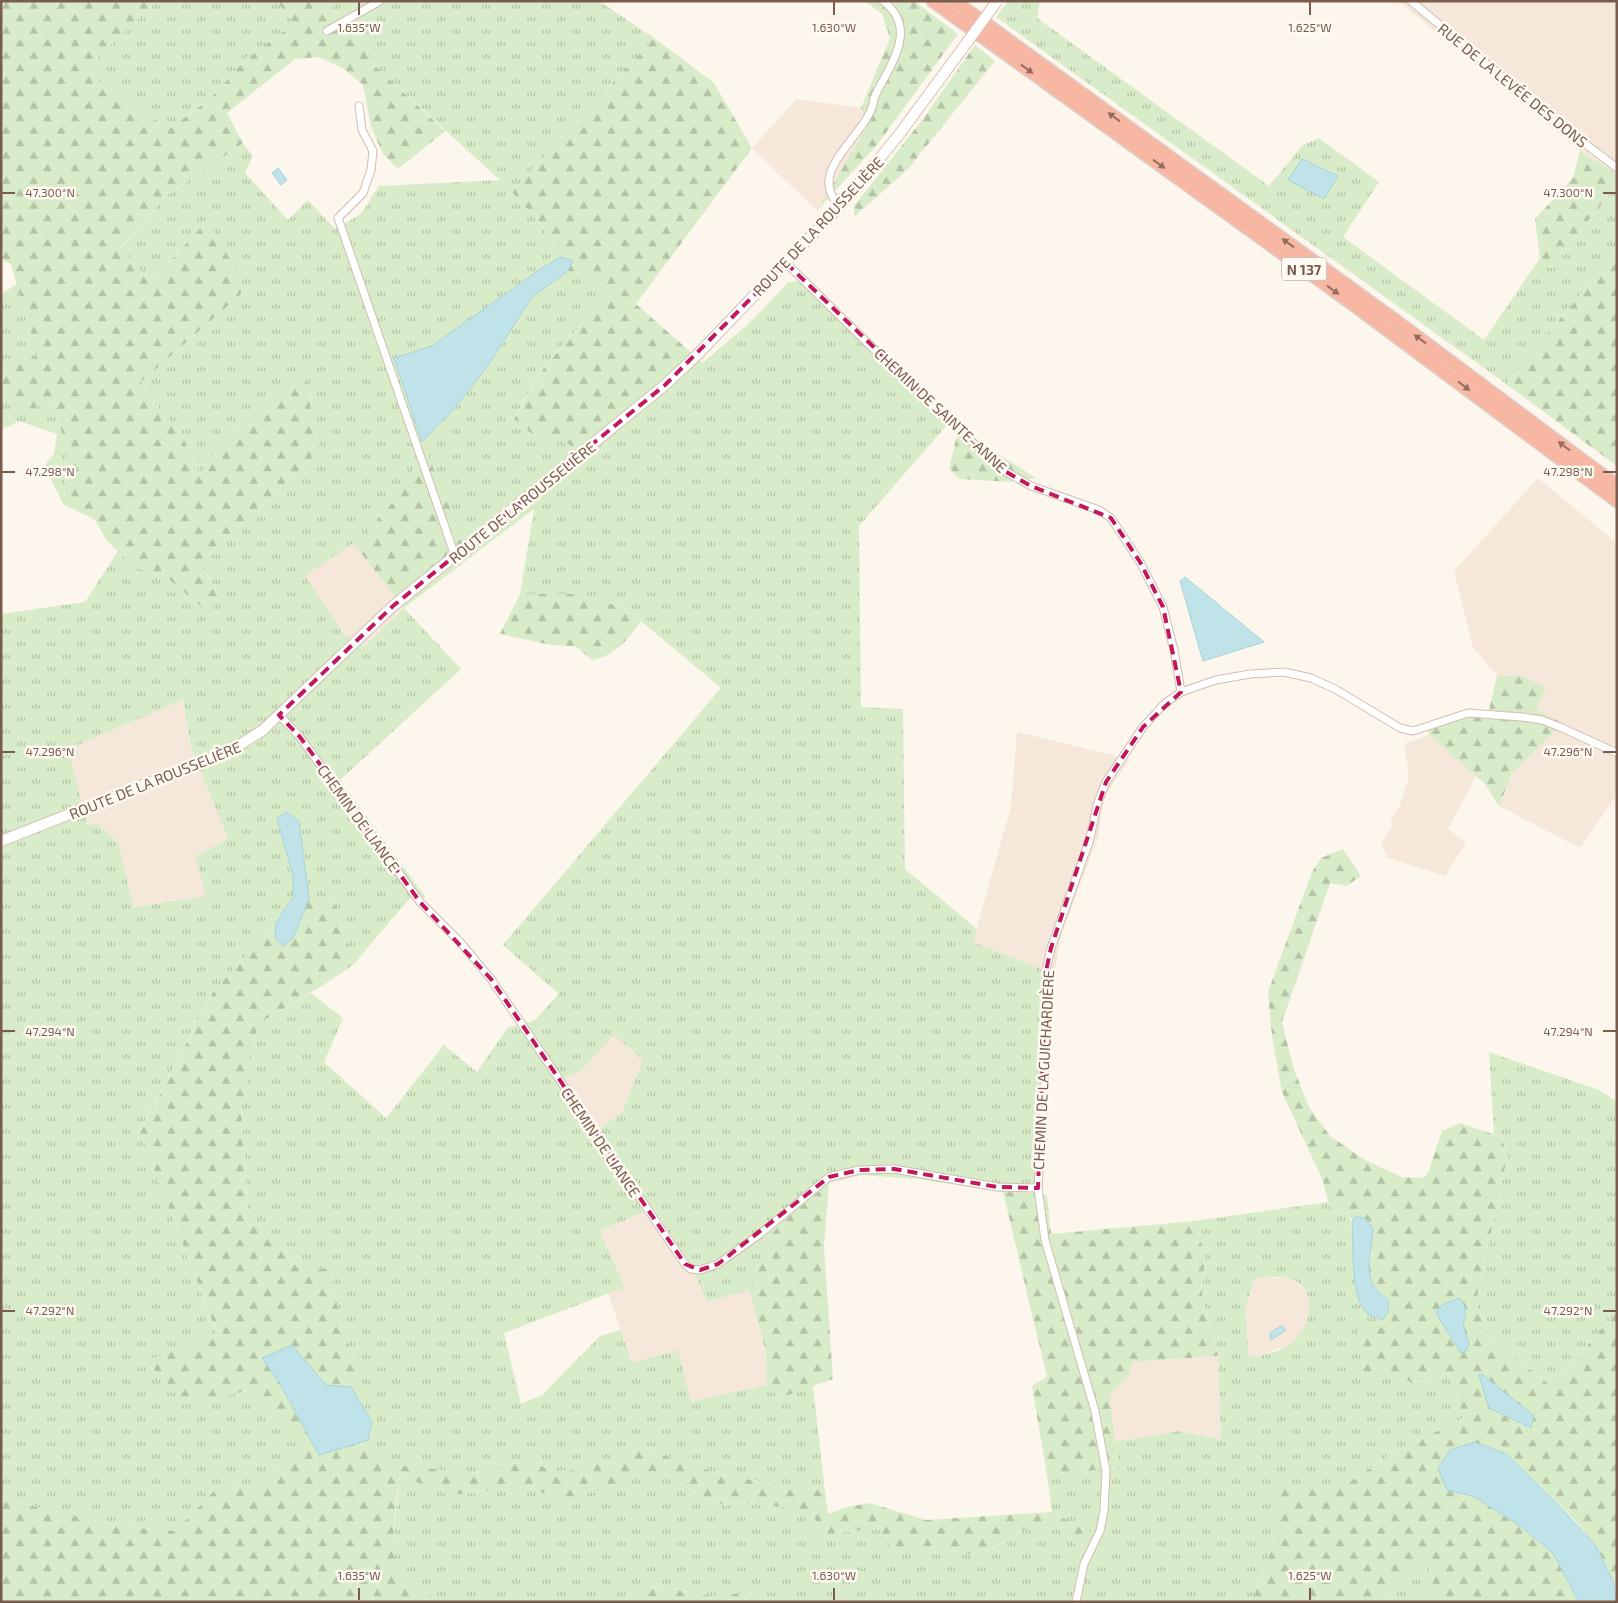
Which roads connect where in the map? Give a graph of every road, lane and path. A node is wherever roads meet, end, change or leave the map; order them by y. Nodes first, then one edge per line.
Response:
1 (380, 1) edge
2 (883, 1) edge
3 (933, 1) edge
4 (954, 1) edge
5 (997, 1) edge
6 (1411, 1) edge
7 (327, 32) dead end
8 (359, 106) dead end
9 (1617, 168) edge
10 (840, 206) junction
11 (786, 263) junction
12 (1617, 486) edge
13 (1617, 502) edge
14 (455, 556) junction
15 (1181, 692) junction
16 (279, 715) junction
17 (1617, 753) edge
18 (1, 841) edge
19 (1038, 1188) junction
20 (1076, 1602) edge

1 - 7 street
2 - 10 street
3 -> 13 highway, N 137
12 -> 4 highway, N 137
5 - 10 street, ROUTE DE LA ROUSSELIÈRE, bridge
6 - 9 street, RUE DE LA LEVÉE DES DONS
8 - 14 street
10 - 11 street, ROUTE DE LA ROUSSELIÈRE
11 - 14 street, ROUTE DE LA ROUSSELIÈRE
11 - 15 street, CHEMIN DE SAINTE-ANNE
14 - 16 street, ROUTE DE LA ROUSSELIÈRE
15 - 17 street, CHEMIN DE LA GUICHARDIÈRE
15 - 19 street, CHEMIN DE LA GUICHARDIÈRE
16 - 18 street, ROUTE DE LA ROUSSELIÈRE
16 - 19 street, CHEMIN DE LIANCE
19 - 20 street, CHEMIN DE LA GUICHARDIÈRE

